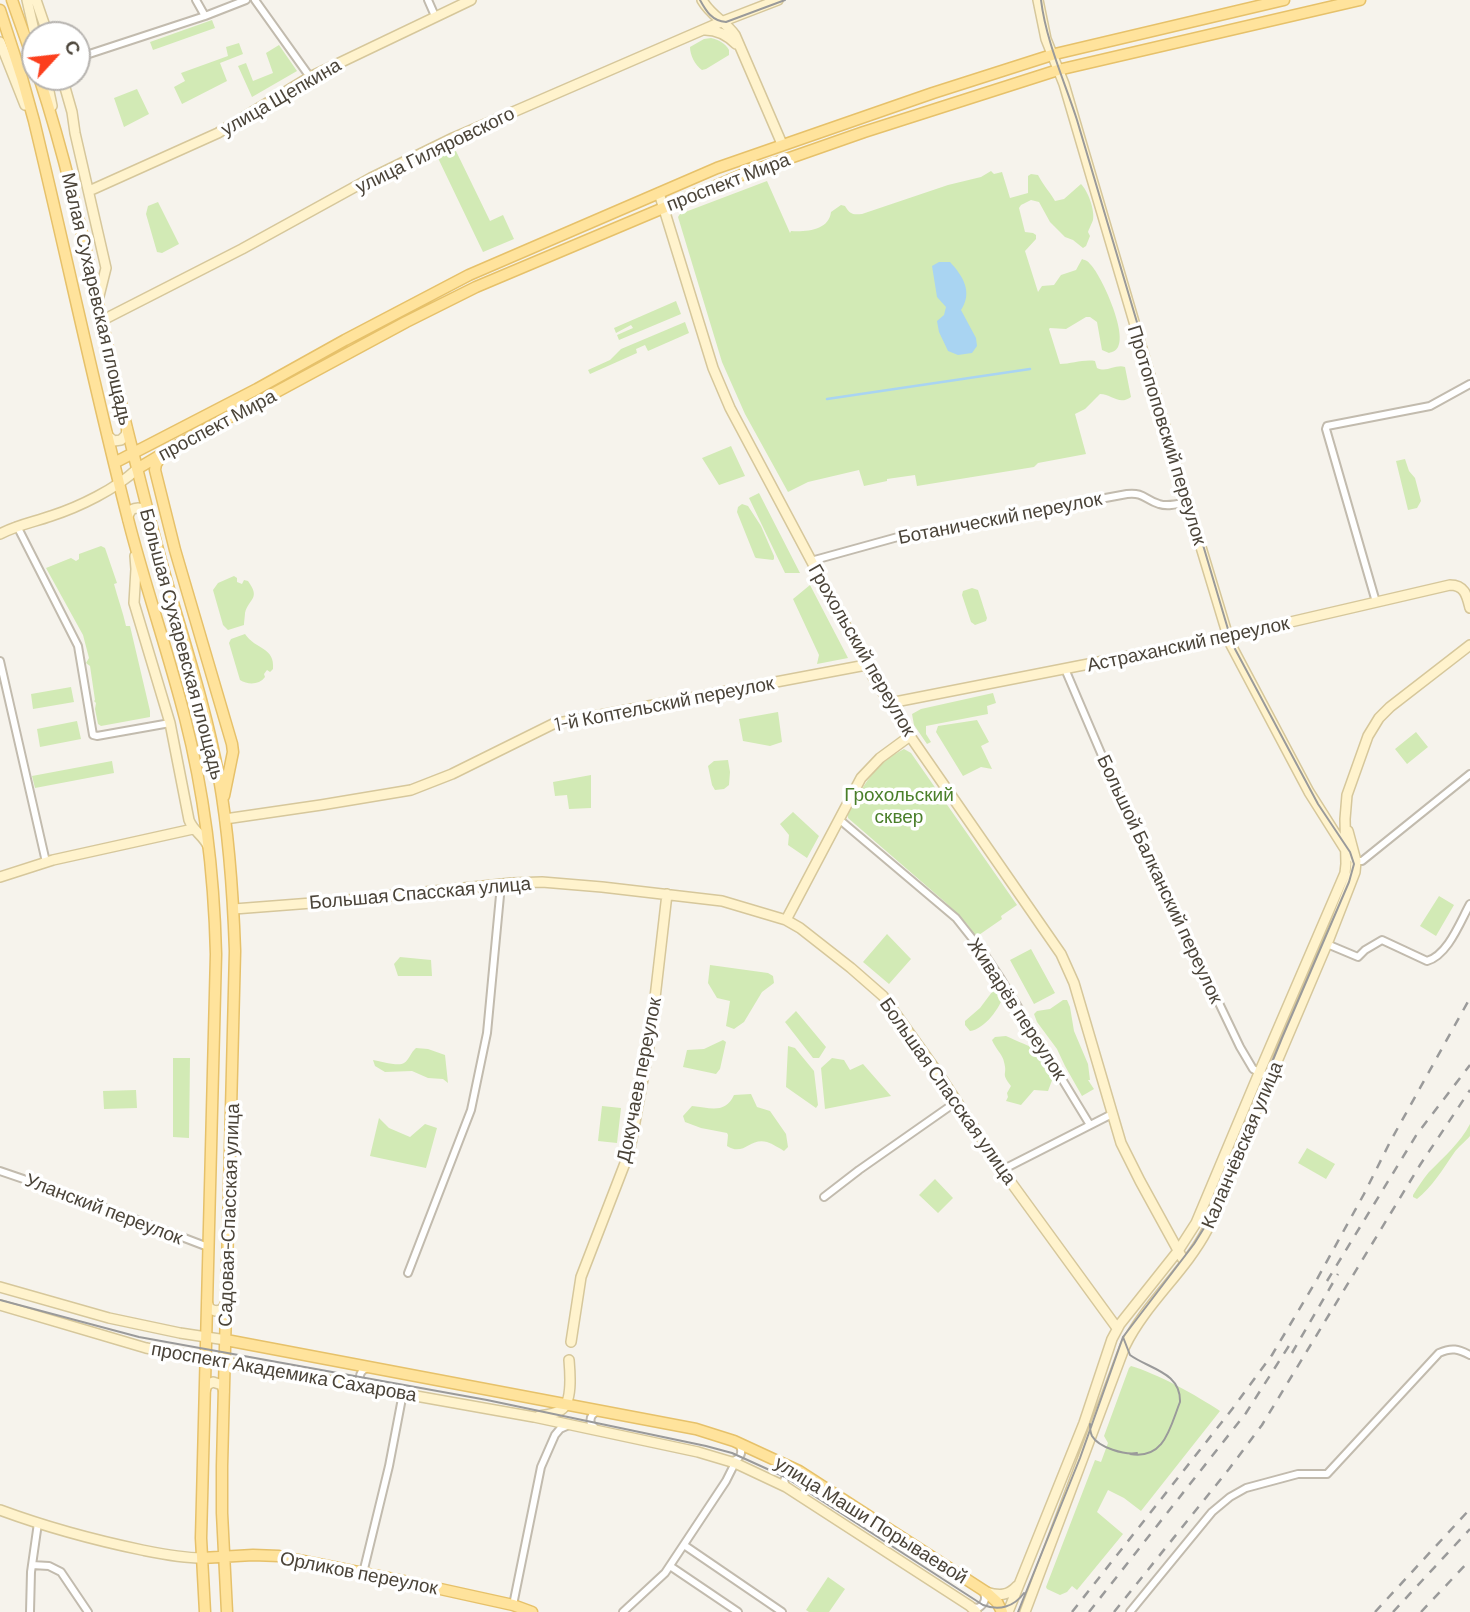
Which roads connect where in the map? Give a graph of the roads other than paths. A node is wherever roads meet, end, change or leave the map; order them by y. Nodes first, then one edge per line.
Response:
1 (12, 0) edge
2 (27, 0) edge
3 (36, 0) edge
4 (196, 0) edge
5 (246, 0) edge
6 (255, 0) edge
7 (428, 0) edge
8 (471, 0) edge
9 (702, 0) edge
10 (778, 0) edge
11 (1038, 0) edge
12 (1284, 0) edge
13 (1360, 0) edge
14 (0, 10) edge
15 (205, 16) junction
16 (435, 16) junction
17 (32, 21) edge
18 (43, 21) edge
19 (721, 22) junction
20 (21, 25) edge
21 (699, 31) junction
22 (0, 42) edge
23 (742, 51) junction
24 (91, 53) edge
25 (1052, 55) junction
26 (1058, 70) junction
27 (310, 78) junction
28 (44, 91) edge
29 (49, 91) edge
30 (66, 91) edge
31 (56, 128) junction
32 (782, 144) junction
33 (44, 162) junction
34 (89, 191) junction
35 (659, 192) junction
36 (664, 207) junction
37 (98, 305) junction
38 (101, 321) junction
39 (1470, 384) edge
40 (127, 428) junction
41 (107, 433) junction
42 (167, 451) junction
43 (133, 454) junction
44 (114, 463) junction
45 (137, 469) junction
46 (119, 484) junction
47 (1187, 502) junction
48 (148, 515) junction
49 (128, 520) junction
50 (17, 526) junction
51 (0, 534) edge
52 (134, 541) junction
53 (811, 561) junction
54 (1376, 602) junction
55 (1470, 608) edge
56 (1228, 636) junction
57 (1470, 645) edge
58 (0, 661) edge
59 (866, 665) junction
60 (1065, 669) junction
61 (890, 703) junction
62 (170, 723) junction
63 (910, 736) junction
64 (1470, 774) edge
65 (223, 803) junction
66 (225, 819) junction
67 (1345, 819) junction
68 (840, 820) junction
69 (207, 825) joint
70 (193, 829) junction
71 (1345, 849) junction
72 (210, 850) junction
73 (1356, 861) junction
74 (46, 862) junction
75 (0, 877) edge
76 (501, 885) junction
77 (667, 894) junction
78 (1470, 904) edge
79 (234, 909) junction
80 (786, 920) junction
81 (1327, 944) junction
82 (1259, 1073) junction
83 (1270, 1078) junction
84 (956, 1102) junction
85 (1112, 1114) junction
86 (1090, 1125) junction
87 (1002, 1170) junction
88 (0, 1171) edge
89 (824, 1197) dead end
90 (208, 1247) junction
91 (1178, 1251) junction
92 (1185, 1263) junction
93 (408, 1273) dead end
94 (0, 1287) edge
95 (207, 1301) junction
96 (227, 1302) junction
97 (0, 1305) edge
98 (1118, 1328) junction
99 (206, 1337) junction
100 (226, 1340) junction
101 (571, 1342) dead end
102 (1470, 1355) edge
103 (206, 1357) junction
104 (569, 1360) dead end
105 (225, 1361) junction
106 (370, 1368) junction
107 (368, 1387) junction
108 (205, 1391) junction
109 (224, 1392) junction
110 (403, 1393) junction
111 (567, 1404) junction
112 (602, 1411) junction
113 (534, 1417) junction
114 (570, 1424) junction
115 (597, 1430) junction
116 (734, 1441) junction
117 (732, 1462) junction
118 (799, 1471) junction
119 (789, 1489) junction
120 (0, 1510) edge
121 (38, 1523) junction
122 (684, 1545) junction
123 (224, 1557) junction
124 (202, 1558) junction
125 (32, 1565) junction
126 (670, 1566) junction
127 (363, 1573) junction
128 (1018, 1585) junction
129 (984, 1590) junction
130 (513, 1605) junction
131 (973, 1609) edge
132 (30, 1612) edge
133 (88, 1612) edge
134 (205, 1612) edge
135 (227, 1612) edge
136 (532, 1612) edge
137 (623, 1612) edge
138 (738, 1612) edge
139 (782, 1612) edge
140 (1002, 1612) edge
141 (1008, 1612) edge
142 (1025, 1612) edge
143 (1130, 1612) edge

1 - 20 main road
2 - 17 street
3 - 18 street
4 - 15 street
5 - 15 street
6 - 27 street
7 - 16 street
8 - 16 street, улица Щепкина
9 - 19 street
10 - 19 street, улица Гиляровского
11 - 25 street, Протопоповский переулок
12 - 25 main road, проспект Мира
13 - 26 main road, проспект Мира
14 - 33 main road, Малая Сухаревская площадь
15 - 24 street
16 - 27 street, улица Щепкина
19 - 21 street, улица Гиляровского
19 - 23 street
21 - 23 street
21 - 38 street, улица Гиляровского
22 - 33 street
23 - 32 street
25 - 26 street, Протопоповский переулок
25 - 32 main road, проспект Мира
26 - 36 main road, проспект Мира
26 - 47 street, Протопоповский переулок
27 - 34 street, улица Щепкина
28 - 31 main road, Малая Сухаревская площадь
29 - 31 street
30 - 34 street
31 - 37 main road, Малая Сухаревская площадь
32 - 35 main road, проспект Мира
33 - 41 main road, Малая Сухаревская площадь
34 - 37 street
35 - 36 street, Грохольский переулок
35 - 43 main road, проспект Мира
36 - 42 main road, проспект Мира
36 - 53 street, Грохольский переулок
37 - 38 main road, Малая Сухаревская площадь
38 - 40 main road, Малая Сухаревская площадь
39 - 54 street
40 - 41 street
40 - 43 main road, Малая Сухаревская площадь
41 - 44 main road, Малая Сухаревская площадь
42 - 45 main road, проспект Мира
42 - 65 main road
43 - 44 main road, проспект Мира
43 - 45 main road, Малая Сухаревская площадь
44 - 46 main road, Малая Сухаревская площадь
45 - 46 street
45 - 48 main road, Большая Сухаревская площадь
46 - 49 main road, Большая Сухаревская площадь
46 - 50 street
47 - 53 street, Ботанический переулок
47 - 56 street, Протопоповский переулок
48 - 49 street
48 - 65 main road, Большая Сухаревская площадь
49 - 52 main road, Большая Сухаревская площадь
50 - 51 street
50 - 62 street
52 - 62 street
52 - 69 main road, Большая Сухаревская площадь
53 - 59 street, Грохольский переулок
54 - 55 street, Астраханский переулок
54 - 56 street, Астраханский переулок
56 - 60 street, Астраханский переулок
56 - 71 street, Протопоповский переулок
57 - 67 street
58 - 74 street
59 - 61 street, Грохольский переулок
59 - 66 street, 1-й Коптельский переулок
60 - 61 street, Астраханский переулок
60 - 82 street, Большой Балканский переулок
61 - 63 street, Грохольский переулок
62 - 70 street
63 - 68 street
63 - 85 street, Грохольский переулок
64 - 73 street
65 - 66 main road, Большая Сухаревская площадь
66 - 79 main road, Садовая-Спасская улица
67 - 71 street, Каланчёвская улица
67 - 73 street, Каланчёвская улица
68 - 80 street
68 - 86 street, Живарёв переулок
69 - 72 main road, Садовая-Спасская улица
70 - 72 street
70 - 74 street
71 - 73 street
71 - 82 street, Каланчёвская улица
72 - 90 main road, Садовая-Спасская улица
73 - 81 street, Каланчёвская улица
74 - 75 street
76 - 77 street, Большая Спасская улица
76 - 79 street, Большая Спасская улица
76 - 93 street
77 - 80 street, Большая Спасская улица
77 - 101 street, Докучаев переулок
78 - 81 street
79 - 96 main road, Садовая-Спасская улица
80 - 84 street, Большая Спасская улица
81 - 83 street, Каланчёвская улица
82 - 83 street
82 - 91 street, Каланчёвская улица
83 - 92 street, Каланчёвская улица
84 - 87 street, Большая Спасская улица
84 - 89 street
85 - 86 street
85 - 91 street, Грохольский переулок
86 - 87 street
87 - 98 street, Большая Спасская улица
88 - 90 street, Уланский переулок
90 - 95 main road, Садовая-Спасская улица
91 - 92 street, Грохольский переулок
91 - 98 street, Каланчёвская улица
92 - 142 street, Каланчёвская улица
94 - 99 street, проспект Академика Сахарова
95 - 96 street
95 - 99 main road, Садовая-Спасская улица
96 - 100 main road, Садовая-Спасская улица
97 - 103 street, проспект Академика Сахарова
98 - 128 street, Каланчёвская улица
99 - 100 street, проспект Академика Сахарова
99 - 103 main road, Садовая-Спасская улица
100 - 105 main road, Садовая-Спасская улица
100 - 106 main road, проспект Академика Сахарова
102 - 143 street
103 - 105 street, проспект Академика Сахарова
103 - 108 main road, Садовая-Спасская улица
104 - 111 street
105 - 107 street, проспект Академика Сахарова
105 - 109 main road, Садовая-Спасская улица
106 - 107 street
106 - 111 main road, проспект Академика Сахарова
107 - 110 street, проспект Академика Сахарова
108 - 109 street
108 - 124 main road, Садовая-Спасская улица
109 - 123 main road, Садовая-Спасская улица
110 - 113 street, проспект Академика Сахарова
110 - 127 street
111 - 112 main road, улица Маши Порываевой
111 - 113 street
112 - 115 street
112 - 116 main road, улица Маши Порываевой
113 - 114 street, проспект Академика Сахарова
114 - 115 street, улица Маши Порываевой
114 - 130 street
115 - 117 street, улица Маши Порываевой
116 - 117 street
116 - 118 main road, улица Маши Порываевой
117 - 119 street, улица Маши Порываевой
117 - 122 street
118 - 119 street
118 - 129 main road, улица Маши Порываевой
119 - 131 street, улица Маши Порываевой
120 - 121 street
121 - 124 street
121 - 125 street
122 - 126 street
122 - 139 street
123 - 124 main road, Орликов переулок
123 - 127 main road, Орликов переулок
123 - 135 main road, Садовая-Спасская улица
124 - 134 main road, Садовая-Спасская улица
125 - 132 street
125 - 133 street
126 - 137 street
126 - 138 street
127 - 130 main road, Орликов переулок
128 - 129 street
128 - 141 street, Каланчёвская улица
129 - 131 street
129 - 140 main road, улица Маши Порываевой
130 - 136 main road, Орликов переулок

